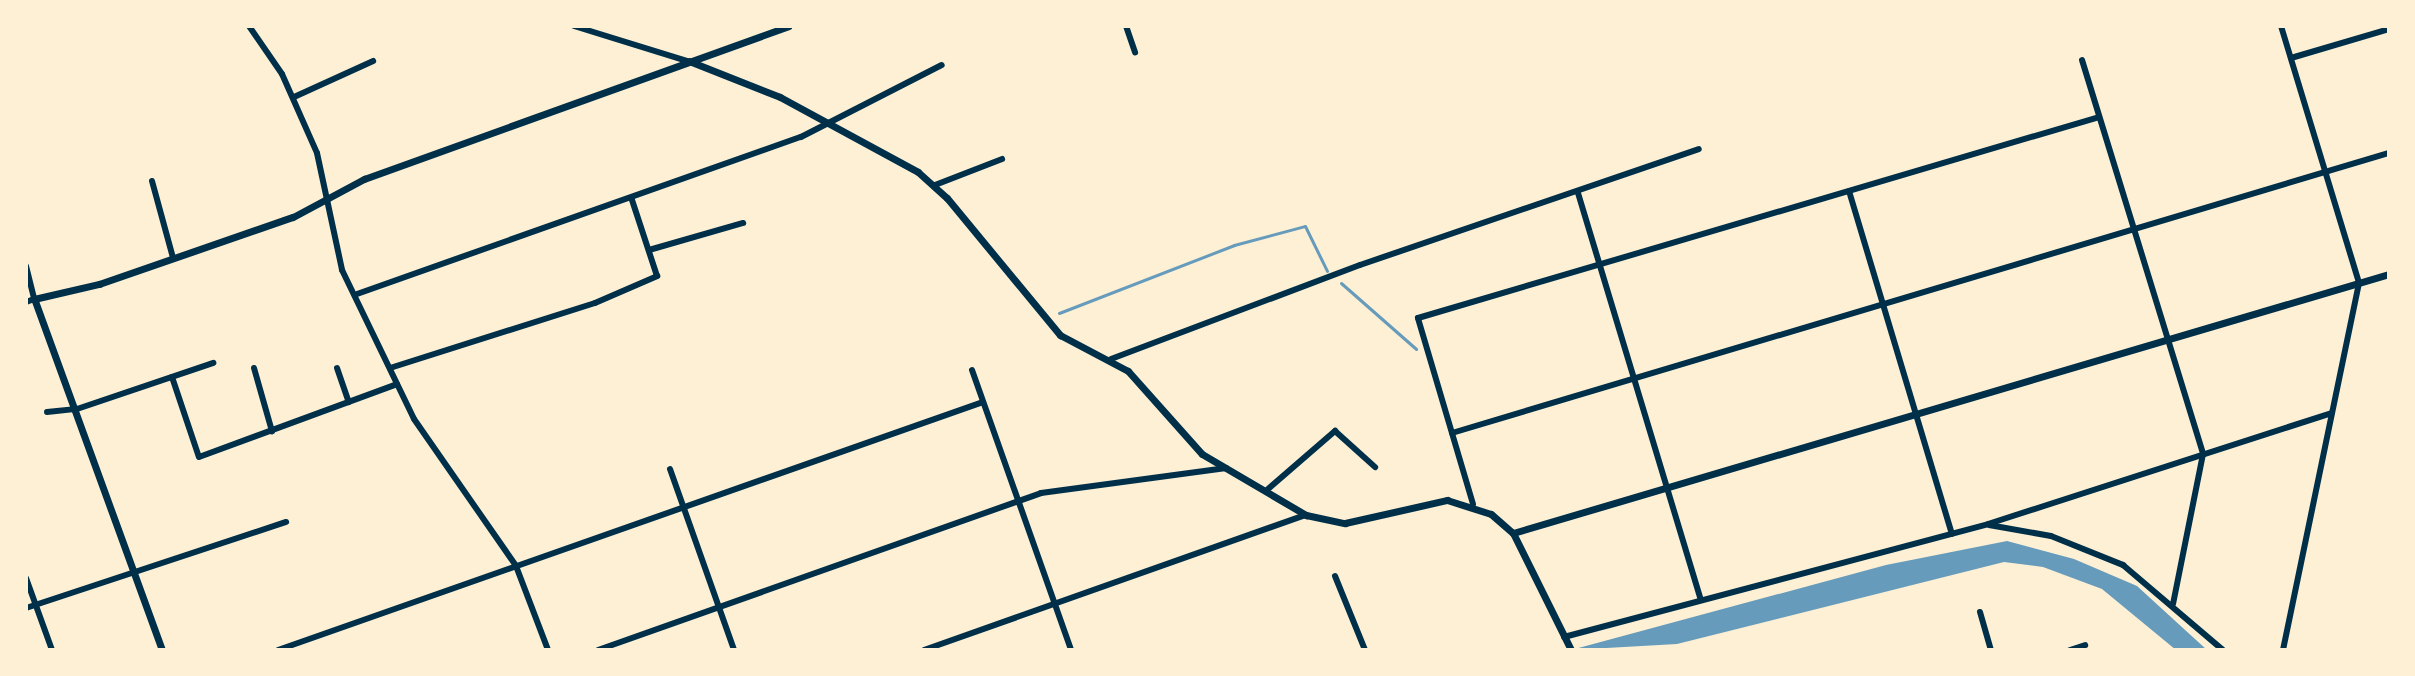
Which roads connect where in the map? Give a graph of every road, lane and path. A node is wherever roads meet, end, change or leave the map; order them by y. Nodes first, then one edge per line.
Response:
1 (249, 26) edge
2 (574, 26) edge
3 (788, 26) edge
4 (1126, 26) edge
5 (2281, 26) edge
6 (2389, 29) edge
7 (1135, 52) dead end
8 (2291, 58) junction
9 (2082, 60) dead end
10 (373, 61) dead end
11 (687, 61) junction
12 (942, 65) dead end
13 (294, 97) junction
14 (2099, 117) junction
15 (831, 123) junction
16 (1699, 149) dead end
17 (2389, 153) edge
18 (1002, 159) dead end
19 (2325, 172) junction
20 (152, 181) dead end
21 (935, 185) junction
22 (1849, 191) junction
23 (1578, 193) junction
24 (330, 199) junction
25 (632, 200) junction
26 (743, 223) dead end
27 (2134, 229) junction
28 (649, 250) junction
29 (173, 258) junction
30 (1600, 265) junction
31 (26, 266) edge
32 (2389, 274) edge
33 (2359, 283) junction
34 (357, 294) junction
35 (30, 300) edge
36 (1883, 304) junction
37 (2169, 343) junction
38 (1111, 359) junction
39 (213, 363) dead end
40 (254, 368) dead end
41 (337, 368) dead end
42 (390, 368) junction
43 (972, 370) dead end
44 (172, 377) junction
45 (1634, 378) junction
46 (397, 384) junction
47 (349, 402) junction
48 (983, 402) junction
49 (77, 409) junction
50 (47, 412) dead end
51 (2332, 413) junction
52 (1916, 414) junction
53 (272, 431) junction
54 (1452, 433) junction
55 (2203, 454) junction
56 (1375, 467) dead end
57 (1226, 468) junction
58 (670, 469) dead end
59 (1667, 487) junction
60 (1268, 489) junction
61 (1018, 500) junction
62 (1473, 504) junction
63 (684, 507) junction
64 (1306, 515) junction
65 (286, 522) dead end
66 (1988, 524) junction
67 (1513, 533) junction
68 (1952, 534) junction
69 (516, 566) junction
70 (134, 572) junction
71 (1335, 576) dead end
72 (26, 578) edge
73 (1701, 600) junction
74 (36, 604) junction
75 (1054, 604) junction
76 (2173, 604) junction
77 (26, 608) edge
78 (719, 608) junction
79 (1980, 612) dead end
80 (1568, 644) edge
81 (2085, 645) dead end
82 (52, 650) edge
83 (162, 650) edge
84 (278, 650) edge
85 (548, 650) edge
86 (598, 650) edge
87 (734, 650) edge
88 (924, 650) edge
89 (1071, 650) edge
90 (1365, 650) edge
91 (1991, 650) edge
92 (2070, 650) edge
93 (2223, 650) edge
94 (2283, 650) edge

1 - 13 street
2 - 11 street
3 - 11 street
4 - 7 street
5 - 8 street
6 - 8 street
8 - 19 street
9 - 14 street
10 - 13 street
11 - 15 street
11 - 24 street
12 - 15 street
13 - 24 street
14 - 22 street
14 - 27 street
15 - 21 street
15 - 25 street
16 - 23 street
17 - 19 street
18 - 21 street
19 - 27 street
19 - 33 street
20 - 29 street
21 - 38 street
22 - 30 street
22 - 36 street
23 - 30 street
23 - 38 street
24 - 29 street
24 - 34 street
25 - 28 street
25 - 34 street
26 - 28 street
27 - 36 street
27 - 37 street
28 - 42 street
29 - 35 street
30 - 45 street
30 - 54 street
31 - 35 street
32 - 33 street
33 - 37 street
33 - 51 street
34 - 42 street
35 - 49 street
36 - 45 street
36 - 52 street
37 - 52 street
37 - 55 street
38 - 57 street
39 - 44 street
40 - 53 street
41 - 47 street
42 - 46 street
43 - 48 street
44 - 49 street
44 - 53 street
45 - 54 street
45 - 59 street
46 - 47 street
46 - 69 street
47 - 53 street
48 - 61 street
48 - 63 street
49 - 50 street
49 - 70 street
51 - 55 street
51 - 94 street
52 - 59 street
52 - 68 street
54 - 62 street
55 - 66 street
55 - 76 street
56 - 60 street
57 - 60 street
57 - 61 street
58 - 63 street
59 - 67 street
59 - 73 street
60 - 64 street
61 - 75 street
61 - 78 street
62 - 64 street
62 - 67 street
63 - 69 street
63 - 78 street
64 - 75 street
65 - 70 street
66 - 68 street
66 - 76 street
67 - 80 street
68 - 73 street
69 - 84 street
69 - 85 street
70 - 74 street
70 - 83 street
71 - 90 street
72 - 74 street
73 - 80 street
74 - 77 street
74 - 82 street
75 - 88 street
75 - 89 street
76 - 93 street
78 - 86 street
78 - 87 street
79 - 91 street
81 - 92 street

